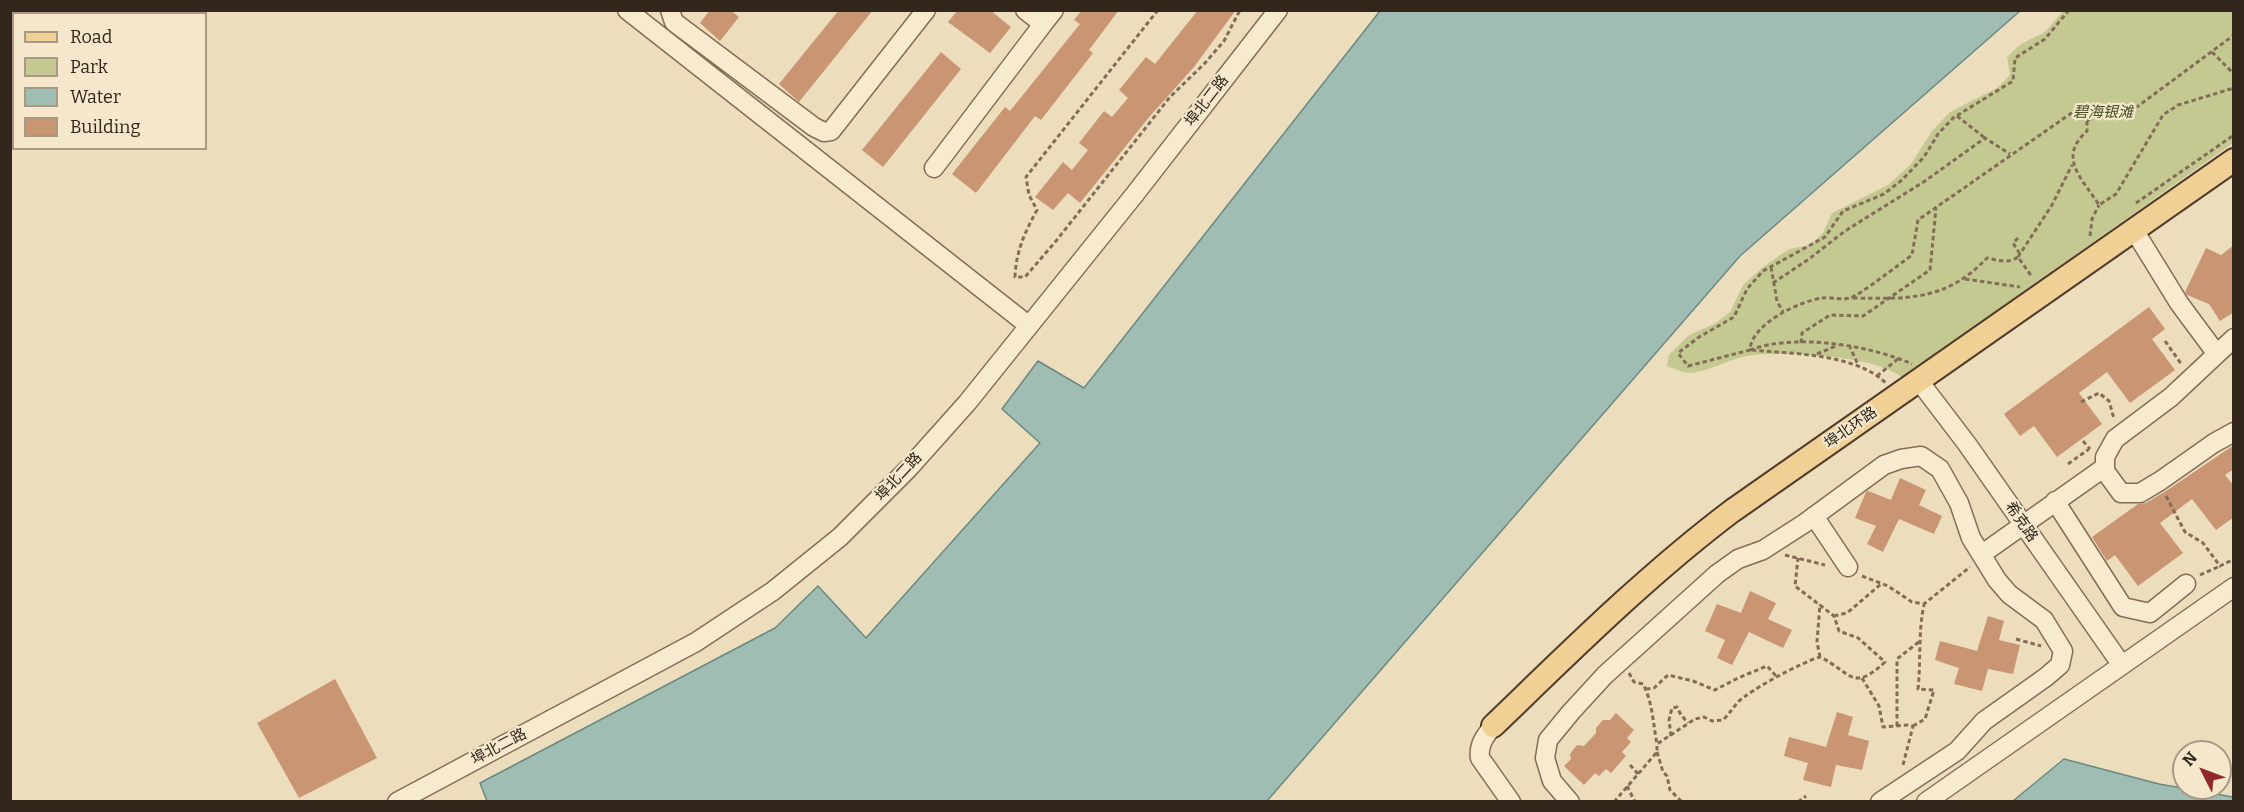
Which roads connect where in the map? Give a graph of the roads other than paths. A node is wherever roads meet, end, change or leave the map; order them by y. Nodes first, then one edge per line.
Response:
1 (627, 10) edge
2 (670, 10) edge
3 (926, 10) edge
4 (1025, 10) edge
5 (1278, 10) edge
6 (1048, 17) edge
7 (2234, 160) edge
8 (933, 168) dead end
9 (2134, 230) junction
10 (1028, 325) junction
11 (2234, 338) edge
12 (2216, 353) junction
13 (1916, 372) junction
14 (2234, 432) edge
15 (2105, 467) junction
16 (2043, 503) junction
17 (1814, 516) junction
18 (2023, 524) junction
19 (1982, 554) junction
20 (1848, 567) road end
21 (2186, 584) road end
22 (2234, 587) edge
23 (2121, 664) junction
24 (1493, 726) joint
25 (397, 801) edge
26 (1511, 801) edge
27 (1570, 801) edge
28 (1880, 801) edge
29 (1926, 801) edge

1 - 10 street
2 - 3 street
4 - 6 street
5 - 10 street, 埠北二路
6 - 8 street
7 - 9 main road, 埠北环路
9 - 12 street
9 - 13 main road, 埠北环路
10 - 25 street, 埠北二路
11 - 12 street
12 - 15 street
13 - 18 street, 希克路
13 - 24 main road, 埠北环路
14 - 15 street
15 - 16 street
16 - 18 street
16 - 21 street
17 - 19 street
17 - 20 street
17 - 27 street
18 - 19 street
18 - 23 street, 希克路
19 - 28 street
22 - 23 street
23 - 29 street
24 - 26 street

